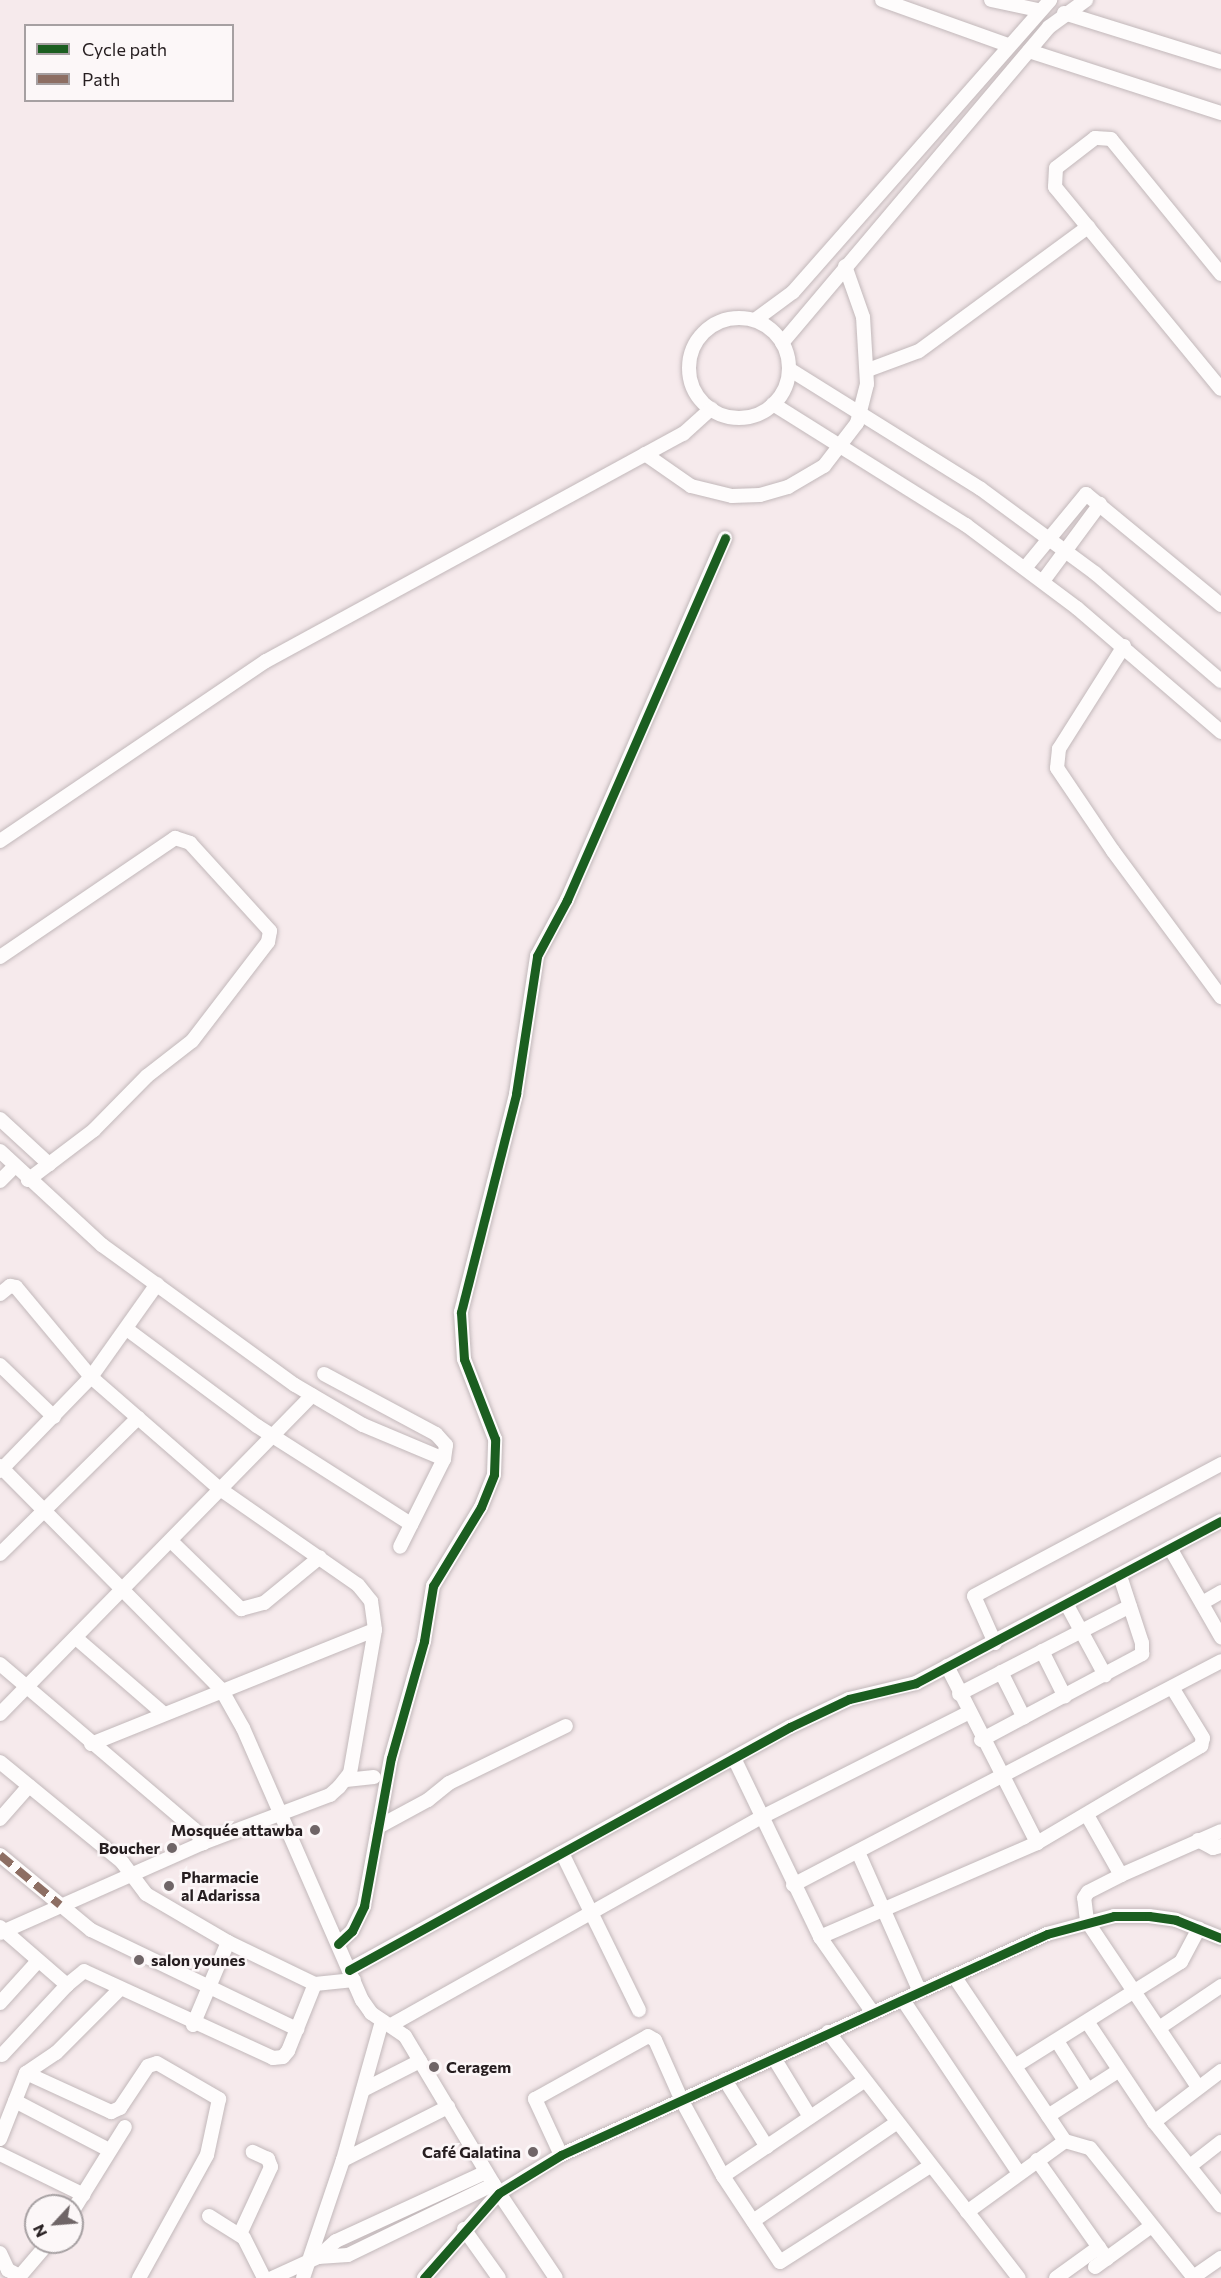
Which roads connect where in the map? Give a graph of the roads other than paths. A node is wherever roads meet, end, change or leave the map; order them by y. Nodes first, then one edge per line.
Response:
1 (882, 0) edge
2 (991, 0) edge
3 (1050, 0) edge
4 (1086, 0) edge
5 (1038, 10) junction
6 (1064, 13) junction
7 (1004, 49) junction
8 (1025, 56) junction
9 (1221, 62) edge
10 (1221, 113) edge
11 (1088, 227) junction
12 (844, 266) junction
13 (1221, 274) edge
14 (755, 320) junction
15 (782, 343) junction
16 (789, 369) junction
17 (868, 370) junction
18 (1221, 389) edge
19 (773, 404) junction
20 (711, 409) junction
21 (862, 412) junction
22 (844, 445) junction
23 (645, 454) junction
24 (1100, 504) junction
25 (725, 538) dead end
26 (1050, 539) junction
27 (1065, 551) junction
28 (1025, 568) junction
29 (1043, 582) junction
30 (1221, 605) edge
31 (1124, 646) junction
32 (1221, 681) edge
33 (1221, 732) edge
34 (1, 838) edge
35 (0, 957) edge
36 (1221, 997) edge
37 (0, 1119) edge
38 (0, 1151) edge
39 (49, 1164) junction
40 (15, 1166) junction
41 (28, 1180) junction
42 (0, 1181) edge
43 (157, 1284) junction
44 (0, 1294) edge
45 (128, 1330) junction
46 (0, 1365) edge
47 (324, 1374) dead end
48 (91, 1377) junction
49 (312, 1395) junction
50 (54, 1417) junction
51 (138, 1418) junction
52 (274, 1435) junction
53 (444, 1459) junction
54 (1221, 1465) edge
55 (1, 1468) edge
56 (220, 1489) junction
57 (46, 1513) junction
58 (1221, 1521) edge
59 (411, 1524) junction
60 (171, 1541) junction
61 (399, 1547) dead end
62 (1170, 1548) junction
63 (0, 1554) edge
64 (320, 1557) junction
65 (1120, 1576) junction
66 (125, 1588) junction
67 (1221, 1592) edge
68 (1202, 1603) junction
69 (1067, 1605) junction
70 (1130, 1606) junction
71 (375, 1630) junction
72 (1082, 1631) junction
73 (1221, 1637) edge
74 (76, 1638) junction
75 (995, 1643) junction
76 (1042, 1651) junction
77 (1221, 1661) edge
78 (0, 1664) edge
79 (947, 1666) junction
80 (1001, 1672) junction
81 (1105, 1675) junction
82 (26, 1688) junction
83 (221, 1689) junction
84 (1173, 1689) junction
85 (959, 1694) junction
86 (1065, 1696) junction
87 (163, 1713) junction
88 (968, 1713) junction
89 (0, 1714) edge
90 (1024, 1718) junction
91 (566, 1726) dead end
92 (981, 1740) junction
93 (92, 1744) junction
94 (734, 1758) junction
95 (0, 1762) edge
96 (374, 1777) dead end
97 (1001, 1779) junction
98 (346, 1780) junction
99 (29, 1786) junction
100 (280, 1814) junction
101 (1087, 1815) junction
102 (762, 1817) junction
103 (0, 1819) edge
104 (378, 1827) junction
105 (1221, 1831) edge
106 (1198, 1840) junction
107 (203, 1843) junction
108 (1037, 1843) junction
109 (1221, 1846) edge
110 (858, 1852) junction
111 (562, 1853) junction
112 (0, 1855) edge
113 (130, 1875) junction
114 (1121, 1875) junction
115 (793, 1885) junction
116 (60, 1905) junction
117 (882, 1911) junction
118 (590, 1912) junction
119 (1087, 1921) junction
120 (1199, 1928) junction
121 (1, 1930) edge
122 (820, 1937) junction
123 (1221, 1938) edge
124 (228, 1942) junction
125 (338, 1944) junction
126 (38, 1961) junction
127 (352, 1975) junction
128 (954, 1976) junction
129 (315, 1984) junction
130 (68, 1985) junction
131 (1221, 1986) edge
132 (120, 1989) junction
133 (208, 1989) junction
134 (920, 1992) junction
135 (1136, 1992) junction
136 (903, 2000) junction
137 (0, 2003) edge
138 (639, 2010) dead end
139 (873, 2013) junction
140 (386, 2023) junction
141 (1088, 2023) junction
142 (193, 2025) junction
143 (1159, 2028) junction
144 (297, 2030) junction
145 (828, 2032) junction
146 (1056, 2041) junction
147 (2, 2055) dead end
148 (774, 2058) junction
149 (420, 2061) junction
150 (1015, 2066) junction
151 (1118, 2071) junction
152 (1221, 2071) edge
153 (26, 2073) junction
154 (725, 2080) junction
155 (864, 2082) junction
156 (1198, 2087) junction
157 (1088, 2090) junction
158 (363, 2091) junction
159 (15, 2101) junction
160 (682, 2102) junction
161 (448, 2107) junction
162 (1048, 2116) junction
163 (810, 2117) junction
164 (1154, 2122) junction
165 (896, 2123) junction
166 (125, 2127) dead end
167 (0, 2139) edge
168 (1065, 2141) junction
169 (1221, 2142) edge
170 (767, 2147) junction
171 (109, 2151) junction
172 (253, 2152) dead end
173 (0, 2154) edge
174 (561, 2154) junction
175 (343, 2160) junction
176 (1037, 2160) junction
177 (930, 2166) junction
178 (1190, 2166) junction
179 (1018, 2173) junction
180 (723, 2176) junction
181 (493, 2183) junction
182 (82, 2194) edge
183 (84, 2195) edge
184 (1219, 2201) edge
185 (967, 2212) junction
186 (208, 2216) dead end
187 (753, 2221) junction
188 (1150, 2227) junction
189 (464, 2229) junction
190 (240, 2234) junction
191 (0, 2253) edge
192 (39, 2254) edge
193 (1221, 2258) edge
194 (313, 2259) junction
195 (1098, 2261) edge
196 (139, 2278) edge
197 (264, 2278) edge
198 (272, 2278) edge
199 (303, 2278) edge
200 (424, 2278) edge
201 (499, 2278) edge
202 (556, 2278) edge
203 (1019, 2278) edge
204 (1056, 2278) edge
205 (1193, 2278) edge

1 - 7 street
2 - 5 street
3 - 5 street
4 - 6 street
5 - 7 street
6 - 8 street
6 - 9 street
7 - 8 street
7 - 14 street
8 - 10 street
8 - 12 street
11 - 13 street
11 - 17 street
11 - 18 street
12 - 15 street
12 - 17 street
14 - 15 street
14 - 20 street
15 - 16 street
16 - 19 street
16 - 21 street
17 - 21 street
19 - 20 street
19 - 22 street
20 - 23 street
21 - 22 street
21 - 26 street
22 - 23 street
22 - 28 street
23 - 34 street
24 - 26 street
24 - 27 street
24 - 30 street
25 - 104 street
26 - 27 street
26 - 28 street
27 - 29 street
27 - 32 street
28 - 29 street
29 - 31 street
31 - 33 street
31 - 36 street
35 - 39 street
37 - 39 street
38 - 40 street
39 - 41 street
40 - 41 street
40 - 42 street
41 - 43 street
43 - 45 street
43 - 49 street
44 - 48 street
45 - 48 street
45 - 52 street
46 - 50 street
47 - 53 street
48 - 50 street
48 - 51 street
49 - 52 street
49 - 53 street
50 - 55 street
51 - 56 street
51 - 57 street
52 - 56 street
52 - 59 street
53 - 59 street
54 - 75 street
55 - 57 street
56 - 60 street
56 - 64 street
57 - 63 street
57 - 66 street
58 - 62 street
59 - 61 street
60 - 64 street
60 - 66 street
62 - 65 street
62 - 68 street
64 - 71 street
65 - 69 street
65 - 70 street
66 - 74 street
66 - 83 street
67 - 68 street
68 - 73 street
69 - 72 street
69 - 75 street
70 - 72 street
70 - 81 street
71 - 83 street
71 - 98 street
72 - 76 street
72 - 81 street
74 - 82 street
74 - 87 street
75 - 79 street
76 - 80 street
76 - 86 street
77 - 84 street
78 - 82 street
79 - 85 street
79 - 94 street
80 - 85 street
80 - 90 street
81 - 86 street
82 - 89 street
82 - 93 street
83 - 87 street
83 - 100 street
84 - 97 street
84 - 101 street
85 - 88 street
86 - 90 street
87 - 93 street
88 - 92 street
88 - 102 street
90 - 92 street
91 - 104 street
92 - 97 street
93 - 107 street
94 - 102 street
94 - 111 street
95 - 99 street
96 - 98 street
97 - 108 street
97 - 110 street
98 - 100 street
99 - 103 street
99 - 113 street
100 - 107 street
100 - 125 street
101 - 108 street
101 - 114 street
102 - 115 street
102 - 118 street
104 - 125 street
105 - 106 street
106 - 109 street
106 - 114 street
107 - 113 street
108 - 117 street
110 - 115 street
110 - 117 street
111 - 118 street
111 - 127 street
112 - 116 street
113 - 116 street
113 - 124 street
114 - 119 street
115 - 122 street
116 - 121 street
116 - 133 street
117 - 122 street
117 - 134 street
118 - 138 street
118 - 140 street
119 - 120 street
119 - 128 street
119 - 135 street
120 - 123 street
120 - 135 street
121 - 126 street
122 - 139 street
124 - 129 street
124 - 133 street
125 - 127 street
126 - 130 street
126 - 137 street
127 - 129 street
127 - 140 street
128 - 134 street
128 - 150 street
129 - 144 street
130 - 132 street
130 - 147 street
131 - 143 street
132 - 142 street
132 - 153 street
133 - 142 street
133 - 144 street
134 - 136 street
135 - 141 street
135 - 143 street
136 - 139 street
136 - 179 street
139 - 145 street
140 - 149 street
140 - 158 street
141 - 146 street
141 - 151 street
142 - 144 street
143 - 156 street
145 - 148 street
145 - 155 street
146 - 150 street
146 - 157 street
148 - 154 street
148 - 163 street
149 - 158 street
149 - 161 street
150 - 162 street
151 - 157 street
151 - 164 street
152 - 156 street
153 - 159 street
153 - 196 street
154 - 160 street
154 - 170 street
155 - 163 street
155 - 165 street
156 - 164 street
157 - 162 street
158 - 175 street
159 - 167 street
159 - 171 street
160 - 174 street
160 - 174 street
160 - 180 street
161 - 175 street
161 - 181 street
162 - 168 street
163 - 170 street
164 - 178 street
165 - 177 street
165 - 187 street
166 - 171 street
168 - 176 street
168 - 188 street
169 - 178 street
170 - 180 street
171 - 183 street
172 - 190 street
173 - 182 street
174 - 181 street
175 - 194 street
176 - 179 street
176 - 195 street
177 - 185 street
177 - 187 street
178 - 184 street
179 - 185 street
180 - 187 street
181 - 189 street
181 - 194 street
181 - 202 street
185 - 203 street
186 - 190 street
188 - 195 street
188 - 205 street
189 - 200 street
189 - 201 street
190 - 197 street
191 - 192 street
193 - 205 street
194 - 198 street
194 - 199 street
195 - 204 street

